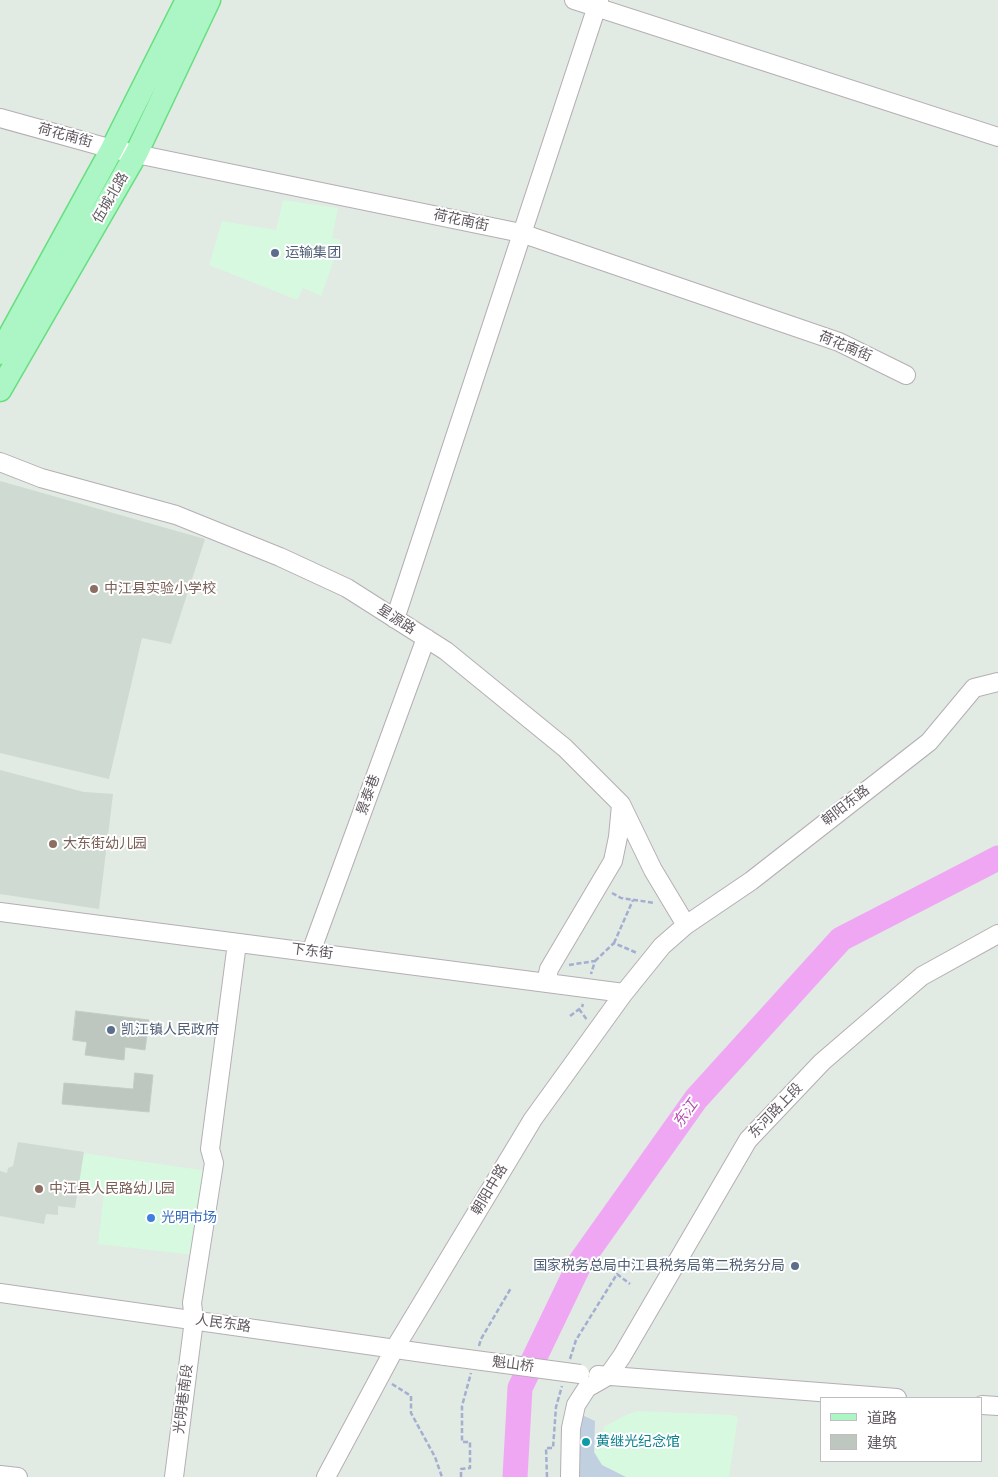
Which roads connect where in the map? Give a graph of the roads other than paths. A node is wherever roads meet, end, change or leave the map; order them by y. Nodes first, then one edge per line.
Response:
1 (188, 0) edge
2 (209, 0) edge
3 (574, 0) edge
4 (598, 4) edge
5 (0, 118) edge
6 (998, 136) edge
7 (112, 149) junction
8 (136, 154) junction
9 (521, 233) junction
10 (0, 353) edge
11 (906, 375) dead end
12 (0, 390) edge
13 (0, 462) edge
14 (395, 618) junction
15 (426, 638) junction
16 (998, 682) edge
17 (621, 804) junction
18 (0, 912) edge
19 (686, 925) junction
20 (998, 934) edge
21 (237, 943) junction
22 (312, 952) junction
23 (546, 983) junction
24 (624, 993) junction
25 (0, 1293) edge
26 (194, 1320) junction
27 (395, 1348) junction
28 (445, 1356) joint
29 (608, 1376) junction
30 (884, 1397) edge
31 (983, 1405) edge
32 (998, 1406) edge
33 (0, 1475) edge
34 (18, 1477) edge
35 (174, 1477) edge
36 (326, 1477) edge
37 (570, 1477) edge

1 - 7 main road, 伍城北路
2 - 8 main road, 伍城北路
3 - 4 street
4 - 6 street
4 - 9 street
5 - 7 street, 荷花南街
7 - 8 street, 荷花南街
7 - 10 main road, 伍城北路
8 - 9 street, 荷花南街
8 - 12 main road, 伍城北路
9 - 11 street, 荷花南街
9 - 14 street
13 - 14 street, 星源路
14 - 15 street, 星源路
15 - 17 street, 星源路
15 - 22 street, 景泰巷
16 - 19 street, 朝阳东路
17 - 19 street, 星源路
17 - 23 street
18 - 21 street, 下东街
19 - 24 street, 朝阳中路
20 - 29 street, 东河路上段
21 - 22 street, 下东街
21 - 26 street, 光明巷南段
22 - 23 street, 下东街
23 - 24 street, 下东街
24 - 27 street, 朝阳中路
25 - 26 street, 人民东路
26 - 27 street, 人民东路
26 - 35 street, 光明巷南段
27 - 28 street, 人民东路
27 - 36 street, 朝阳中路
28 - 29 street, 魁山桥, bridge
29 - 30 street, 魁山桥
29 - 37 street
31 - 32 street
33 - 34 street

